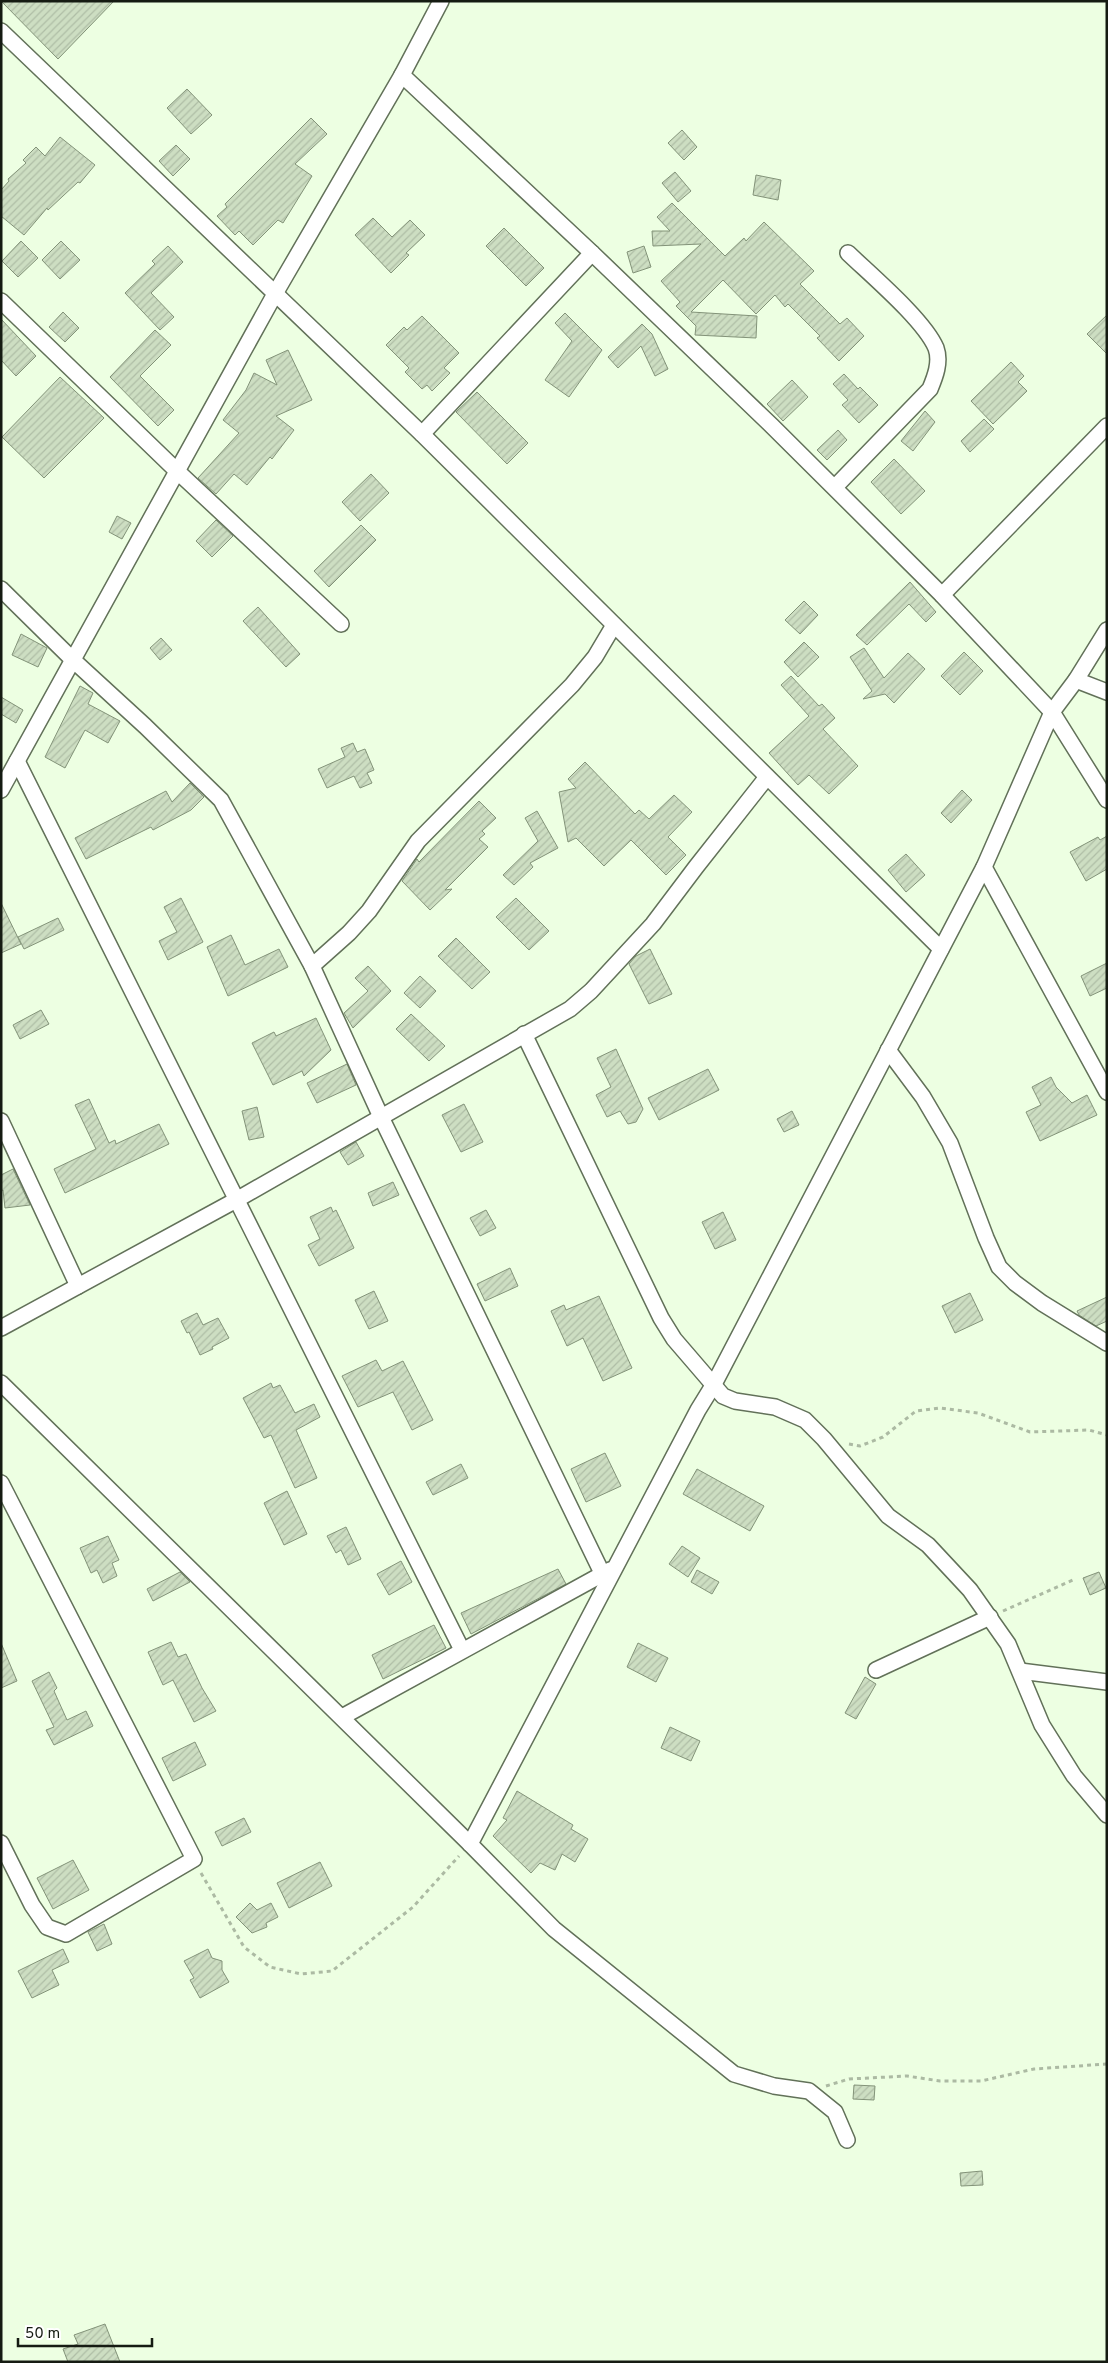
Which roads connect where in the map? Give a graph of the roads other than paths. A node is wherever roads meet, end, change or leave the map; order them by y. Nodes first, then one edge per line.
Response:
1 (441, 1) edge
2 (1, 31) edge
3 (402, 75) junction
4 (592, 253) junction
5 (848, 253) dead end
6 (276, 292) junction
7 (1, 302) edge
8 (1107, 426) edge
9 (422, 434) junction
10 (178, 472) junction
11 (835, 487) junction
12 (1, 589) edge
13 (942, 595) junction
14 (341, 624) dead end
15 (614, 625) junction
16 (1107, 630) edge
17 (73, 660) junction
18 (1076, 680) junction
19 (1107, 692) edge
20 (1052, 712) junction
21 (17, 761) junction
22 (767, 777) junction
23 (1, 790) edge
24 (1107, 800) edge
25 (984, 867) junction
26 (941, 949) junction
27 (312, 966) junction
28 (524, 1034) junction
29 (888, 1050) junction
30 (1107, 1092) edge
31 (381, 1117) junction
32 (1, 1120) edge
33 (238, 1199) junction
34 (78, 1286) junction
35 (1, 1328) edge
36 (1107, 1343) edge
37 (1, 1383) edge
38 (714, 1384) junction
39 (1, 1483) edge
40 (609, 1571) junction
41 (990, 1617) junction
42 (462, 1650) junction
43 (876, 1670) dead end
44 (1020, 1671) junction
45 (1107, 1682) edge
46 (342, 1717) junction
47 (1107, 1816) edge
48 (1, 1842) edge
49 (470, 1844) junction
50 (847, 2140) dead end

1 - 3 street
2 - 6 street
3 - 4 street
3 - 6 street
4 - 9 street
4 - 11 street
5 - 11 street
6 - 9 street
6 - 10 street
7 - 10 street
8 - 13 street
9 - 15 street
10 - 14 street
10 - 17 street
11 - 13 street
12 - 17 street
13 - 20 street
15 - 22 street
15 - 27 street
16 - 18 street
17 - 21 street
17 - 27 street
18 - 19 street
18 - 20 street
20 - 24 street
20 - 25 street
21 - 23 street
21 - 33 street
22 - 26 street
22 - 28 street
25 - 26 street
25 - 30 street
26 - 29 street
27 - 31 street
28 - 31 street
28 - 38 street
29 - 36 street
29 - 38 street
31 - 33 street
31 - 40 street
32 - 34 street
33 - 34 street
33 - 42 street
34 - 35 street
37 - 46 street
38 - 40 street
38 - 41 street
39 - 48 street
40 - 42 street
40 - 49 street
41 - 43 street
41 - 44 street
42 - 46 street
44 - 45 street
44 - 47 street
46 - 49 street
49 - 50 street

